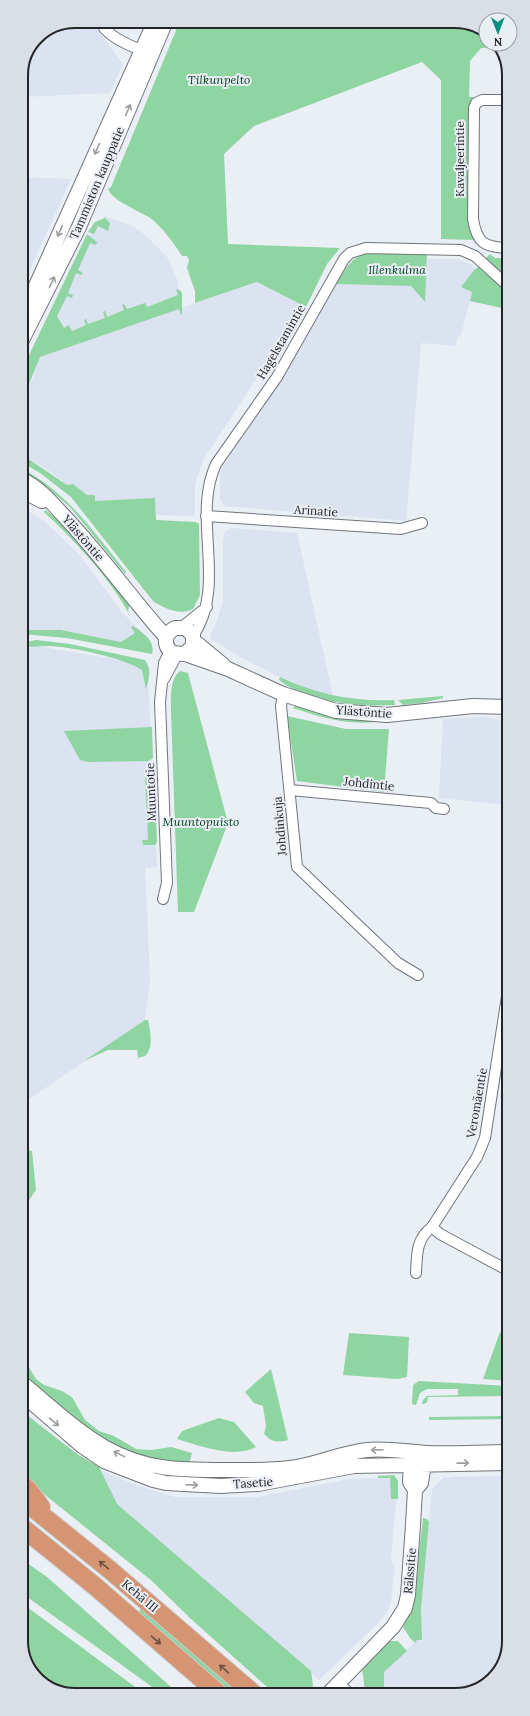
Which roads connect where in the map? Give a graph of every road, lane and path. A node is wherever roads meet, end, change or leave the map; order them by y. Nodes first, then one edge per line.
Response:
1 (104, 28) dead end
2 (153, 28) edge
3 (162, 28) edge
4 (147, 52) junction
5 (502, 100) edge
6 (485, 245) junction
7 (502, 248) edge
8 (475, 256) junction
9 (502, 280) edge
10 (28, 303) edge
11 (28, 328) edge
12 (28, 482) edge
13 (28, 493) edge
14 (58, 510) junction
15 (206, 516) junction
16 (422, 523) dead end
17 (207, 607) junction
18 (174, 631) junction
19 (193, 638) junction
20 (177, 654) junction
21 (228, 669) junction
22 (283, 694) junction
23 (502, 706) edge
24 (290, 790) junction
25 (444, 809) dead end
26 (163, 899) dead end
27 (418, 975) dead end
28 (502, 1026) edge
29 (432, 1227) junction
30 (502, 1267) edge
31 (416, 1273) dead end
32 (28, 1388) edge
33 (28, 1400) edge
34 (502, 1452) edge
35 (419, 1458) junction
36 (502, 1463) edge
37 (28, 1490) edge
38 (28, 1504) edge
39 (53, 1524) junction
40 (28, 1532) edge
41 (28, 1547) edge
42 (96, 1587) junction
43 (338, 1683) junction
44 (212, 1688) edge
45 (247, 1688) edge
46 (333, 1688) edge
47 (343, 1688) edge

1 - 4 street
2 - 4 main road, Tammiston kauppatie
3 - 4 main road, Tammiston kauppatie
4 -> 10 main road, Tammiston kauppatie
11 -> 4 main road, Tammiston kauppatie
5 - 6 street, Kavaljeerintie
6 - 7 street
6 - 8 street
8 - 9 street, Hagelstamintie
8 - 15 street, Hagelstamintie
12 - 14 main road, Ylästöntie
13 - 14 main road, Ylästöntie
14 - 18 main road, Ylästöntie
15 - 16 street, Arinatie
15 - 17 street, Hagelstamintie
17 - 18 street
17 - 19 street, Hagelstamintie
18 - 19 main road, Ylästöntie
18 - 20 main road, Ylästöntie
19 - 20 main road
19 - 21 main road, Ylästöntie
20 - 21 main road, Ylästöntie
20 - 26 street, Muuntotie
21 - 22 main road, Ylästöntie
22 - 23 main road, Ylästöntie
22 - 24 street, Johdinkuja
24 - 25 street, Johdintie
24 - 27 street, Johdinkuja
28 - 29 street, Veromäentie
29 - 30 street
29 - 31 street, Veromäentie
35 -> 32 main road, Tasetie
33 -> 35 main road, Tasetie
34 - 35 main road, Tasetie
35 -> 36 main road, Tasetie
35 - 43 main road, Rälssitie
37 - 39 highway
38 - 39 highway, Kehä III
45 -> 39 highway, Kehä III
40 - 42 highway, Kehä III
41 - 42 highway
42 -> 44 highway, Kehä III
43 - 46 main road, Rälssitie
43 - 47 street

